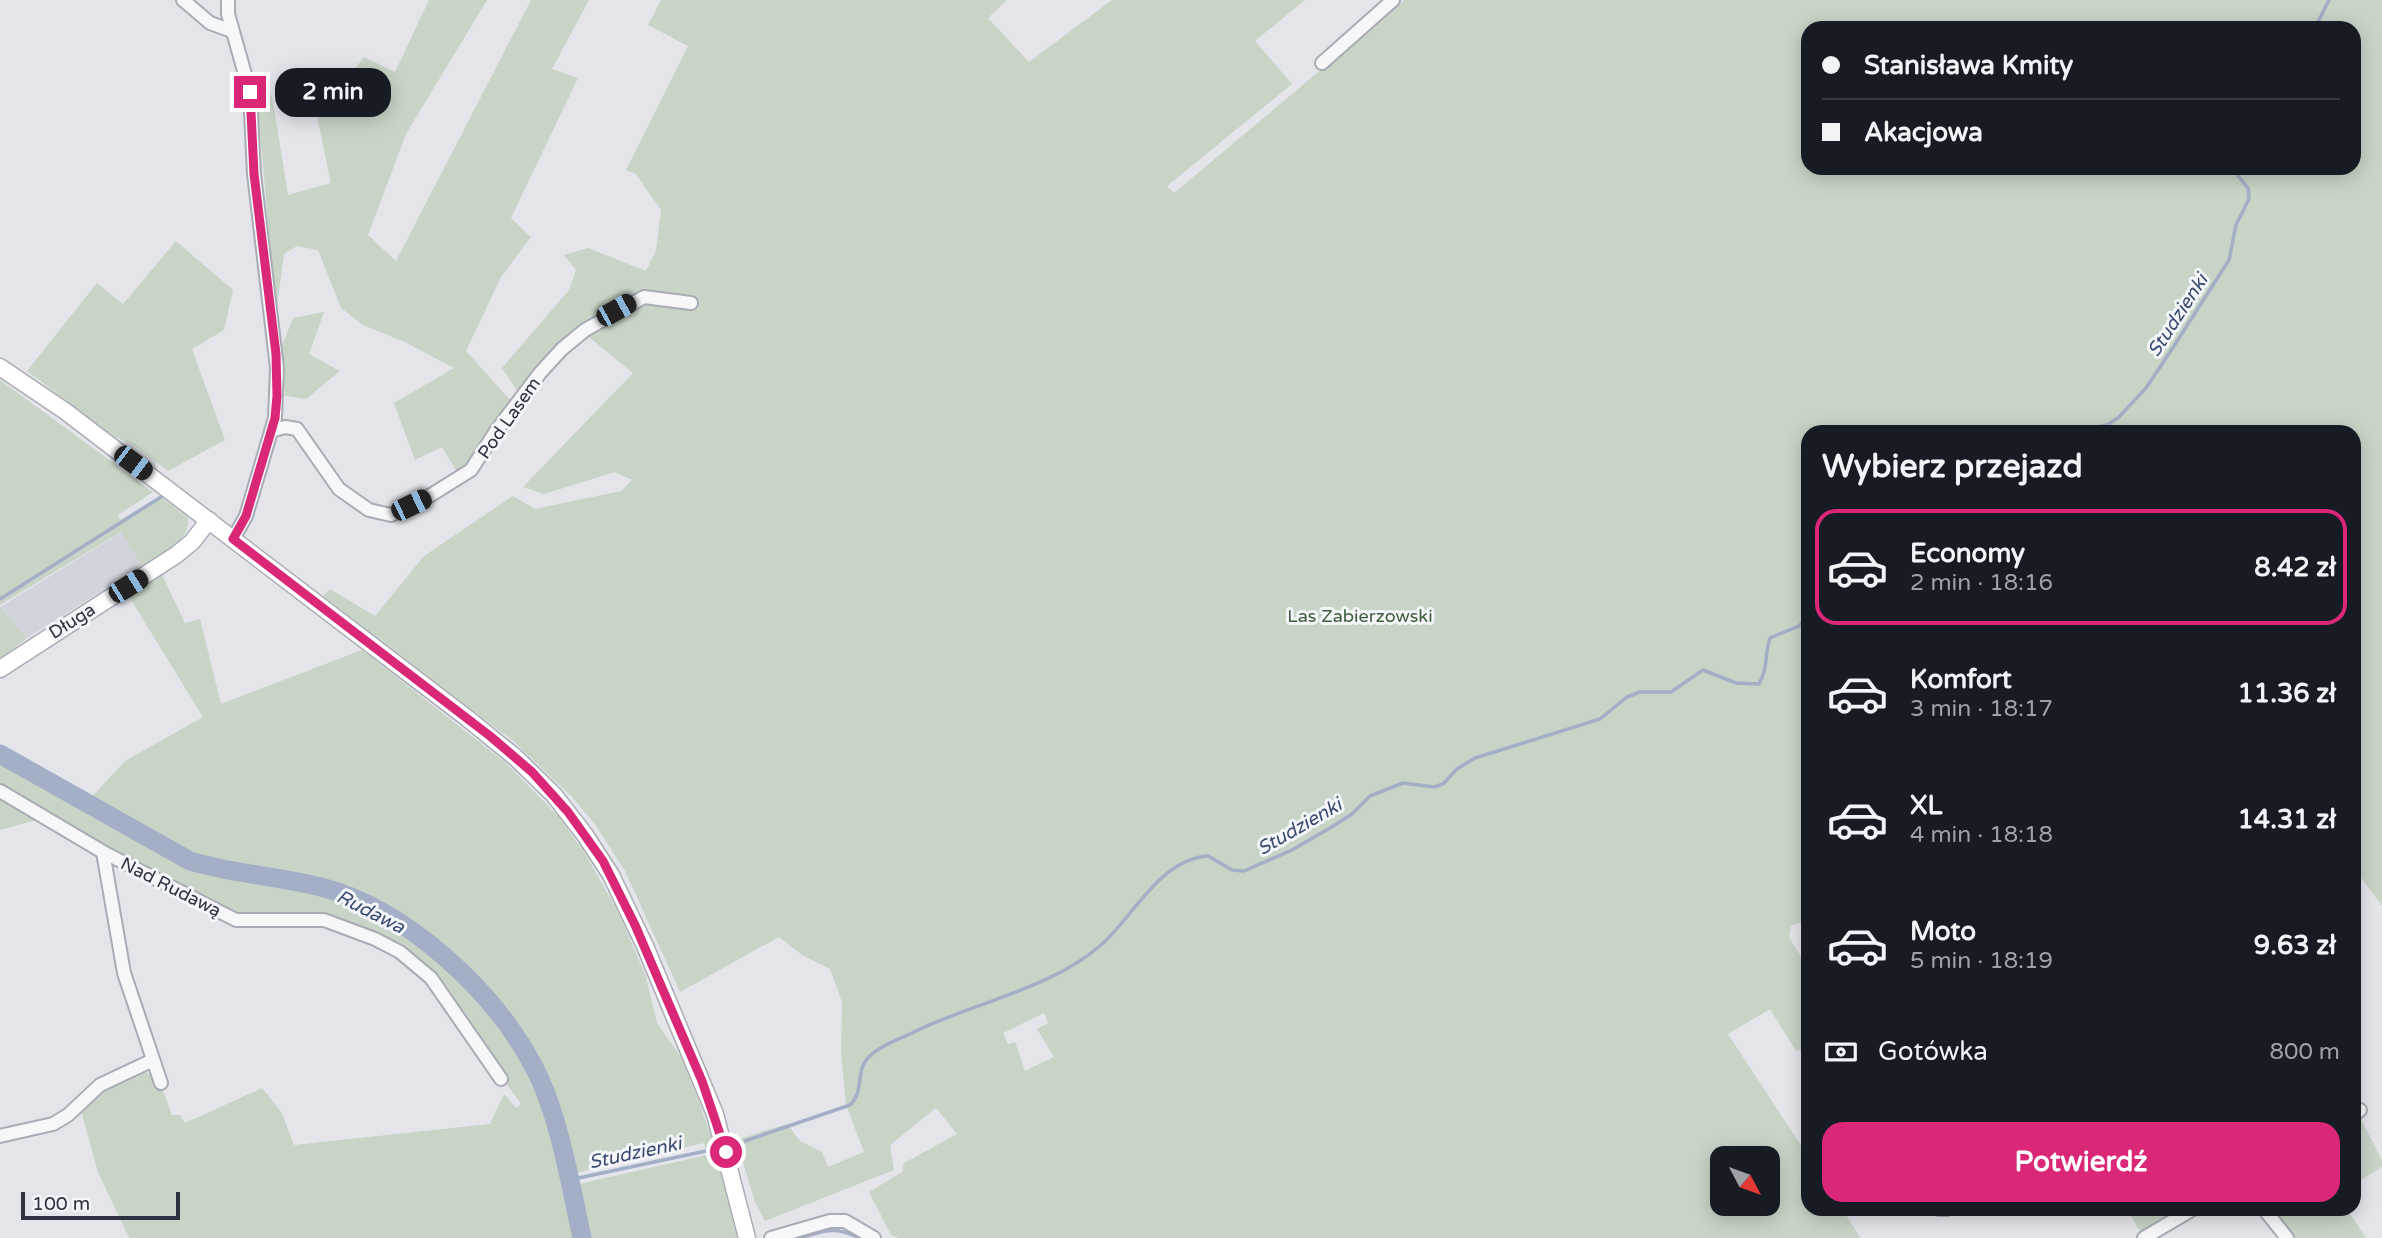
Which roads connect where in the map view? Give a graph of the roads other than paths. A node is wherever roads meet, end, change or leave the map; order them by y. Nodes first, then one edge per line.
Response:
1 (183, 0) edge
2 (228, 0) edge
3 (1393, 0) edge
4 (233, 31) junction
5 (1322, 63) dead end
6 (691, 303) dead end
7 (0, 367) edge
8 (271, 430) junction
9 (209, 520) junction
10 (233, 539) junction
11 (0, 669) edge
12 (0, 791) edge
13 (103, 852) junction
14 (153, 1060) junction
15 (501, 1079) dead end
16 (161, 1083) dead end
17 (0, 1136) edge
18 (2180, 1216) edge
19 (2270, 1216) edge
20 (747, 1238) edge
21 (771, 1238) edge
22 (874, 1238) edge
23 (2144, 1238) edge
24 (2287, 1238) edge

1 - 4 street
2 - 4 street
3 - 5 street
4 - 8 street
6 - 8 street, Pod Lasem
7 - 9 main road
8 - 10 street
9 - 10 main road
9 - 11 main road, Długa
10 - 20 main road
12 - 13 street, Nad Rudawą
13 - 14 street
13 - 15 street, Nad Rudawą
14 - 16 street
14 - 17 street
18 - 23 street
19 - 24 street
21 - 22 street

